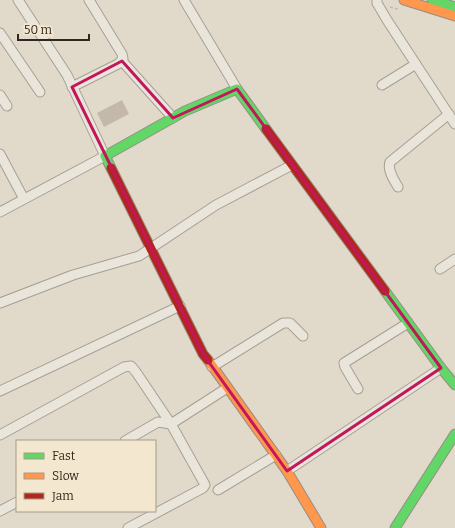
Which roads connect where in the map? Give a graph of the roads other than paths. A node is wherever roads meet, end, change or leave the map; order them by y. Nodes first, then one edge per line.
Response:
1 (18, 0) edge
2 (89, 0) edge
3 (184, 0) edge
4 (377, 0) edge
5 (404, 0) edge
6 (432, 0) edge
7 (455, 7) edge
8 (455, 16) edge
9 (0, 33) edge
10 (122, 61) junction
11 (416, 64) junction
12 (382, 84) dead end
13 (72, 87) junction
14 (236, 89) junction
15 (40, 92) dead end
16 (0, 95) edge
17 (8, 106) dead end
18 (449, 114) junction
19 (173, 118) junction
20 (455, 124) edge
21 (0, 154) edge
22 (105, 156) junction
23 (292, 165) junction
24 (398, 187) dead end
25 (24, 199) junction
26 (0, 212) edge
27 (150, 248) junction
28 (455, 260) edge
29 (440, 269) dead end
30 (0, 303) edge
31 (180, 306) junction
32 (408, 323) junction
33 (303, 336) dead end
34 (212, 367) junction
35 (441, 368) junction
36 (455, 385) edge
37 (227, 388) junction
38 (358, 389) dead end
39 (0, 391) edge
40 (171, 424) junction
41 (455, 434) edge
42 (0, 435) edge
43 (127, 440) edge
44 (276, 455) junction
45 (287, 471) junction
46 (218, 490) dead end
47 (16, 503) edge
48 (156, 509) edge
49 (0, 511) edge
50 (143, 515) edge
51 (128, 528) edge
52 (321, 528) edge
53 (395, 528) edge

1 - 13 street
2 - 10 street
3 - 14 street
4 - 11 street
5 - 8 street
6 - 7 street
9 - 15 street
10 - 13 street
10 - 19 street
11 - 12 street
11 - 18 street
13 - 22 street
14 - 19 street
14 - 23 street
16 - 17 street
18 - 20 street
18 - 24 street
19 - 22 street
21 - 25 street
22 - 25 street
22 - 27 street
23 - 27 street
23 - 32 street
25 - 26 street
27 - 30 street
27 - 31 street
28 - 29 street
31 - 34 street
31 - 39 street
32 - 35 street
32 - 38 street
33 - 34 street
34 - 37 street
35 - 36 street
35 - 45 street
37 - 40 street
37 - 44 street
40 - 42 street
40 - 43 street
40 - 48 street
41 - 53 street
44 - 45 street
44 - 46 street
45 - 52 street
47 - 49 street
50 - 51 street

